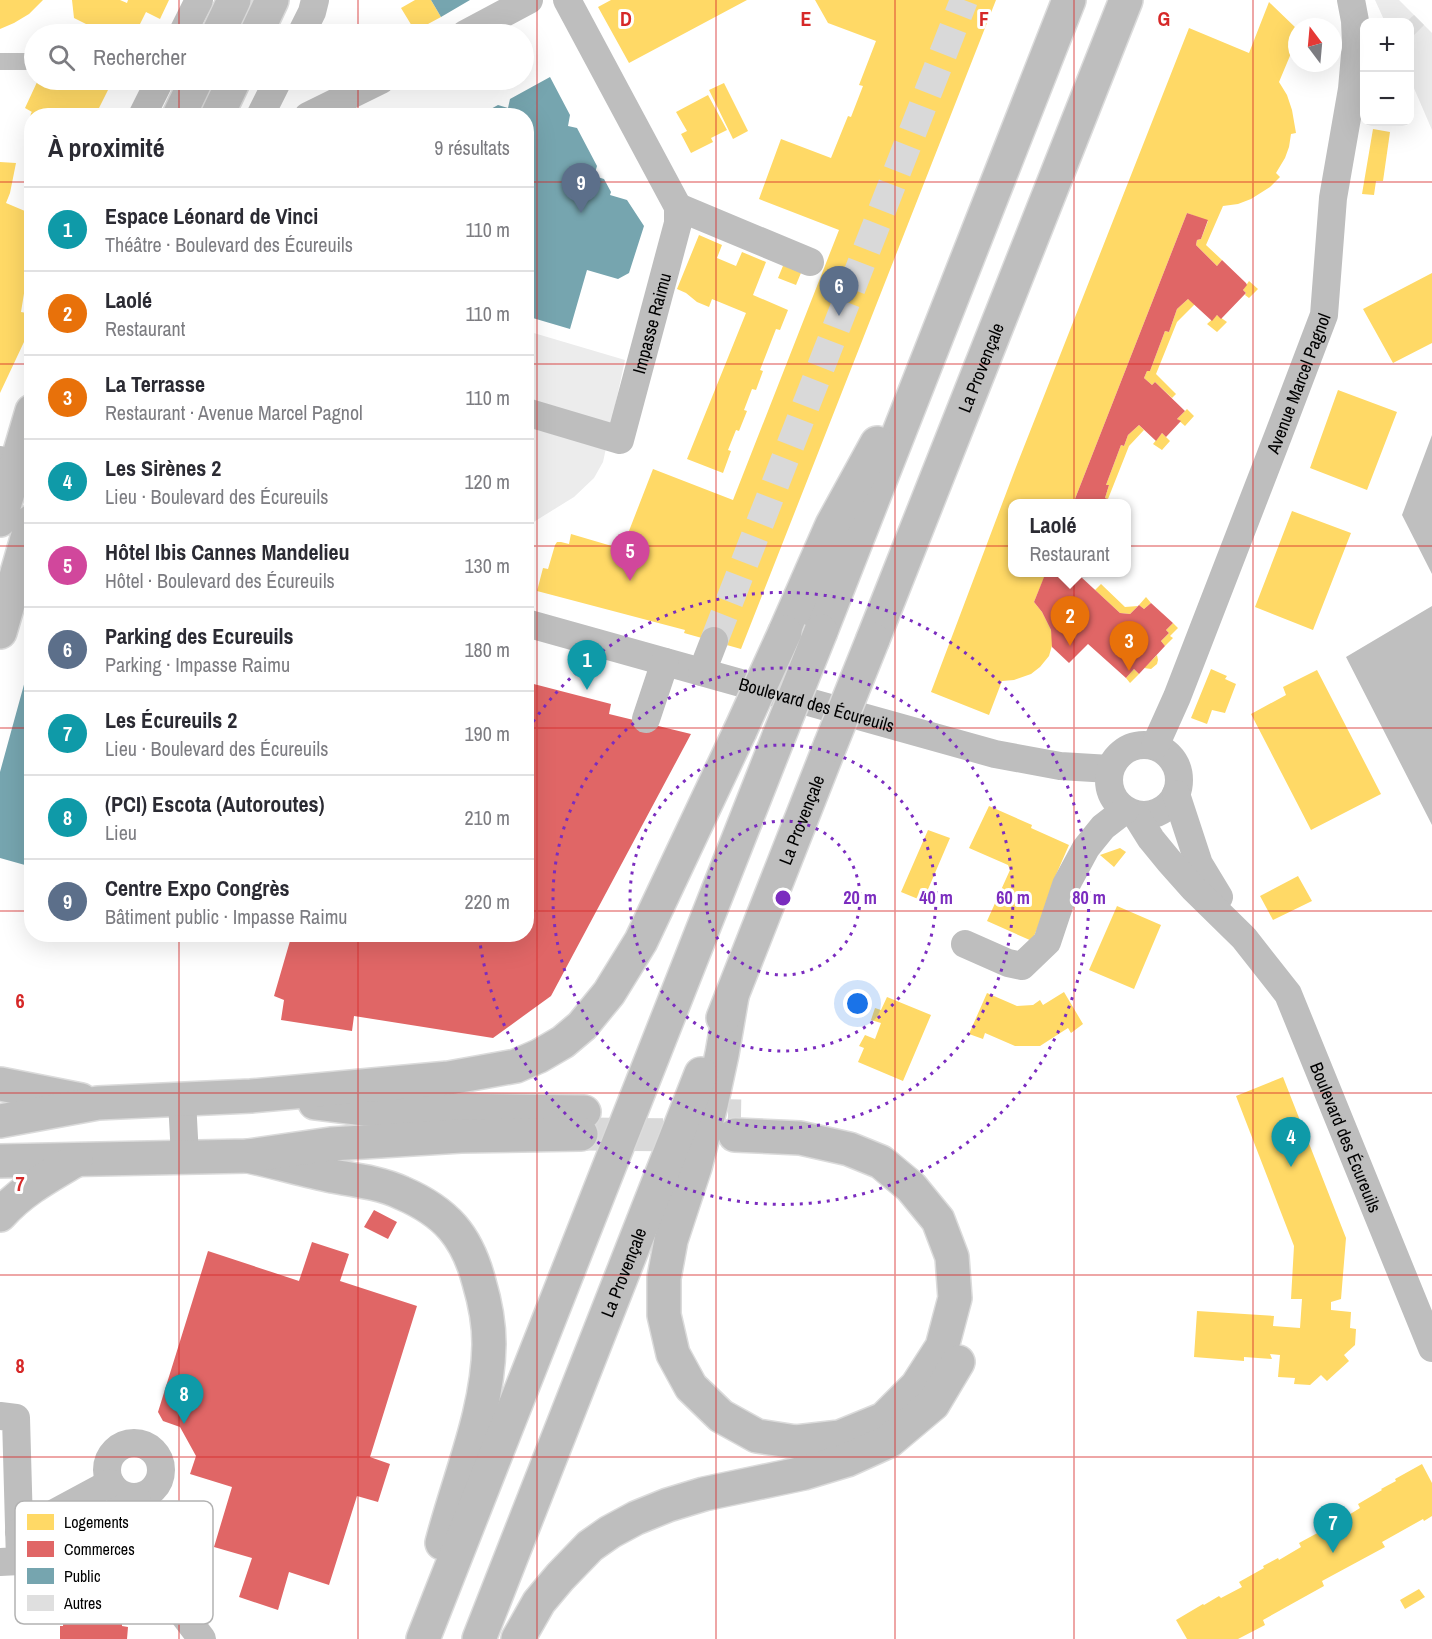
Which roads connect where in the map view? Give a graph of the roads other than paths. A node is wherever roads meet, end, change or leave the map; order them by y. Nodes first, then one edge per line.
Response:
1 (200, 0) edge
2 (234, 0) edge
3 (272, 0) edge
4 (315, 0) edge
5 (529, 0) edge
6 (567, 0) edge
7 (1069, 0) edge
8 (1126, 0) edge
9 (1351, 0) edge
10 (187, 24) edge
11 (223, 24) edge
12 (261, 24) edge
13 (306, 24) edge
14 (484, 24) edge
15 (155, 90) edge
16 (191, 90) edge
17 (229, 90) edge
18 (273, 90) edge
19 (361, 90) edge
20 (146, 108) edge
21 (183, 108) edge
22 (221, 108) edge
23 (264, 108) edge
24 (324, 108) edge
25 (678, 207) junction
26 (810, 262) dead end
27 (930, 357) junction
28 (534, 414) edge
29 (24, 441) edge
30 (15, 474) edge
31 (0, 520) edge
32 (24, 549) edge
33 (534, 625) edge
34 (0, 633) edge
35 (714, 641) tunnel mouth
36 (665, 662) junction
37 (702, 672) junction
38 (646, 719) dead end
39 (1155, 746) junction
40 (1110, 769) junction
41 (1176, 794) junction
42 (1130, 813) junction
43 (1244, 938) junction
44 (965, 944) dead end
45 (732, 996) junction
46 (0, 1084) edge
47 (251, 1096) junction
48 (182, 1100) junction
49 (98, 1103) junction
50 (0, 1121) edge
51 (248, 1156) junction
52 (185, 1157) junction
53 (77, 1160) junction
54 (0, 1161) edge
55 (0, 1215) edge
56 (1432, 1348) edge
57 (0, 1416) edge
58 (110, 1483) junction
59 (136, 1498) junction
60 (18, 1501) edge
61 (77, 1501) edge
62 (137, 1501) edge
63 (15, 1561) edge
64 (0, 1562) edge
65 (191, 1624) edge
66 (202, 1639) edge
67 (422, 1639) edge
68 (479, 1639) edge
69 (518, 1639) edge

1 - 10 street
2 - 11 main road
3 - 12 main road
4 - 13 street
5 - 14 street
6 - 25 street
7 - 27 main road
8 - 45 main road, La Provençale, bridge
9 - 39 street, Avenue Marcel Pagnol
15 - 20 street
16 - 21 main road
17 - 22 main road
18 - 23 street
19 - 24 street
25 - 26 street
25 - 28 street, Impasse Raimu
27 - 47 main road, bridge
27 - 67 main road, bridge
29 - 30 main road
30 - 31 main road
32 - 34 main road
33 - 36 street, Boulevard des Écureuils
35 - 37 street
36 - 37 street, Boulevard des Écureuils
36 - 38 street
37 - 40 street, Boulevard des Écureuils
39 - 40 street
39 - 41 street
40 - 42 street
41 - 42 street
41 - 43 street, Boulevard des Écureuils
42 - 43 street, Boulevard des Écureuils
42 - 44 street
43 - 56 street, Boulevard des Écureuils
45 - 68 main road, La Provençale
45 - 69 main road
46 - 49 main road
47 - 48 main road
47 - 51 main road
48 - 49 main road
48 - 52 street
49 - 50 main road
51 - 52 main road
51 - 67 main road
52 - 53 main road
53 - 54 main road
53 - 55 main road
57 - 60 street
58 - 59 street
58 - 59 street
58 - 61 street
59 - 62 street
63 - 64 street
65 - 66 street

